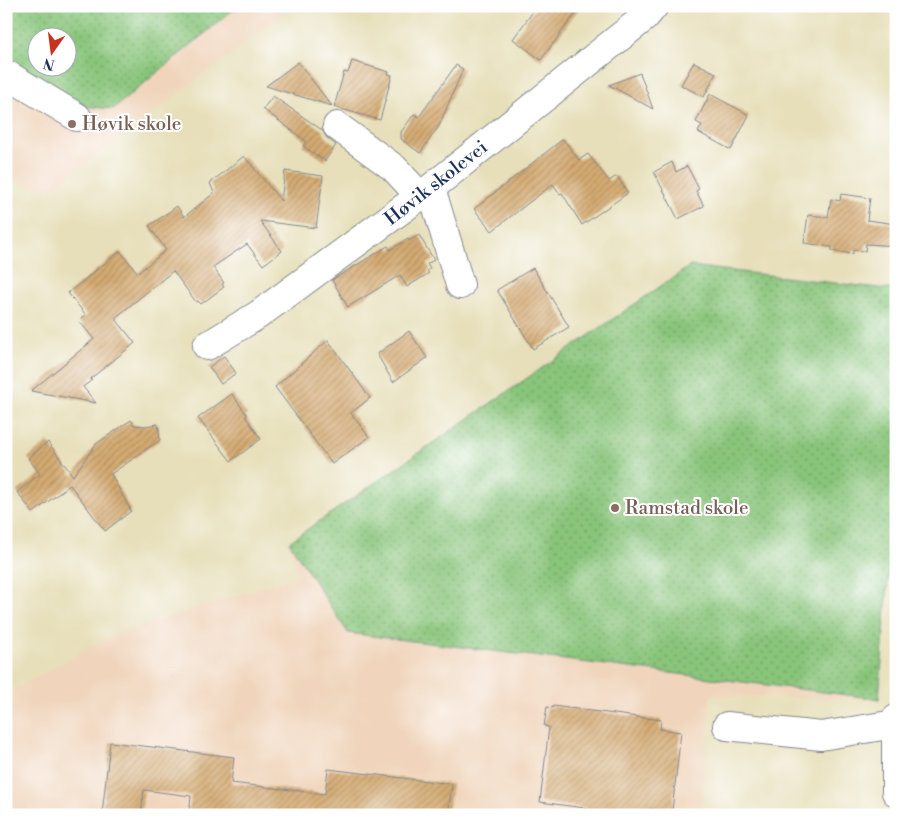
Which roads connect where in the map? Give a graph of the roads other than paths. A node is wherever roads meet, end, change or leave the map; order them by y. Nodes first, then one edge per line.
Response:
1 (654, 6) edge
2 (6, 74) edge
3 (77, 117) dead end
4 (337, 126) dead end
5 (426, 192) junction
6 (460, 284) dead end
7 (207, 346) dead end
8 (896, 718) edge
9 (895, 724) edge
10 (727, 726) dead end
11 (896, 792) edge

1 - 5 street, Høvik skolevei
2 - 3 street
4 - 5 street
5 - 6 street
5 - 7 street, Høvik skolevei
8 - 9 street
9 - 10 street
9 - 11 street

